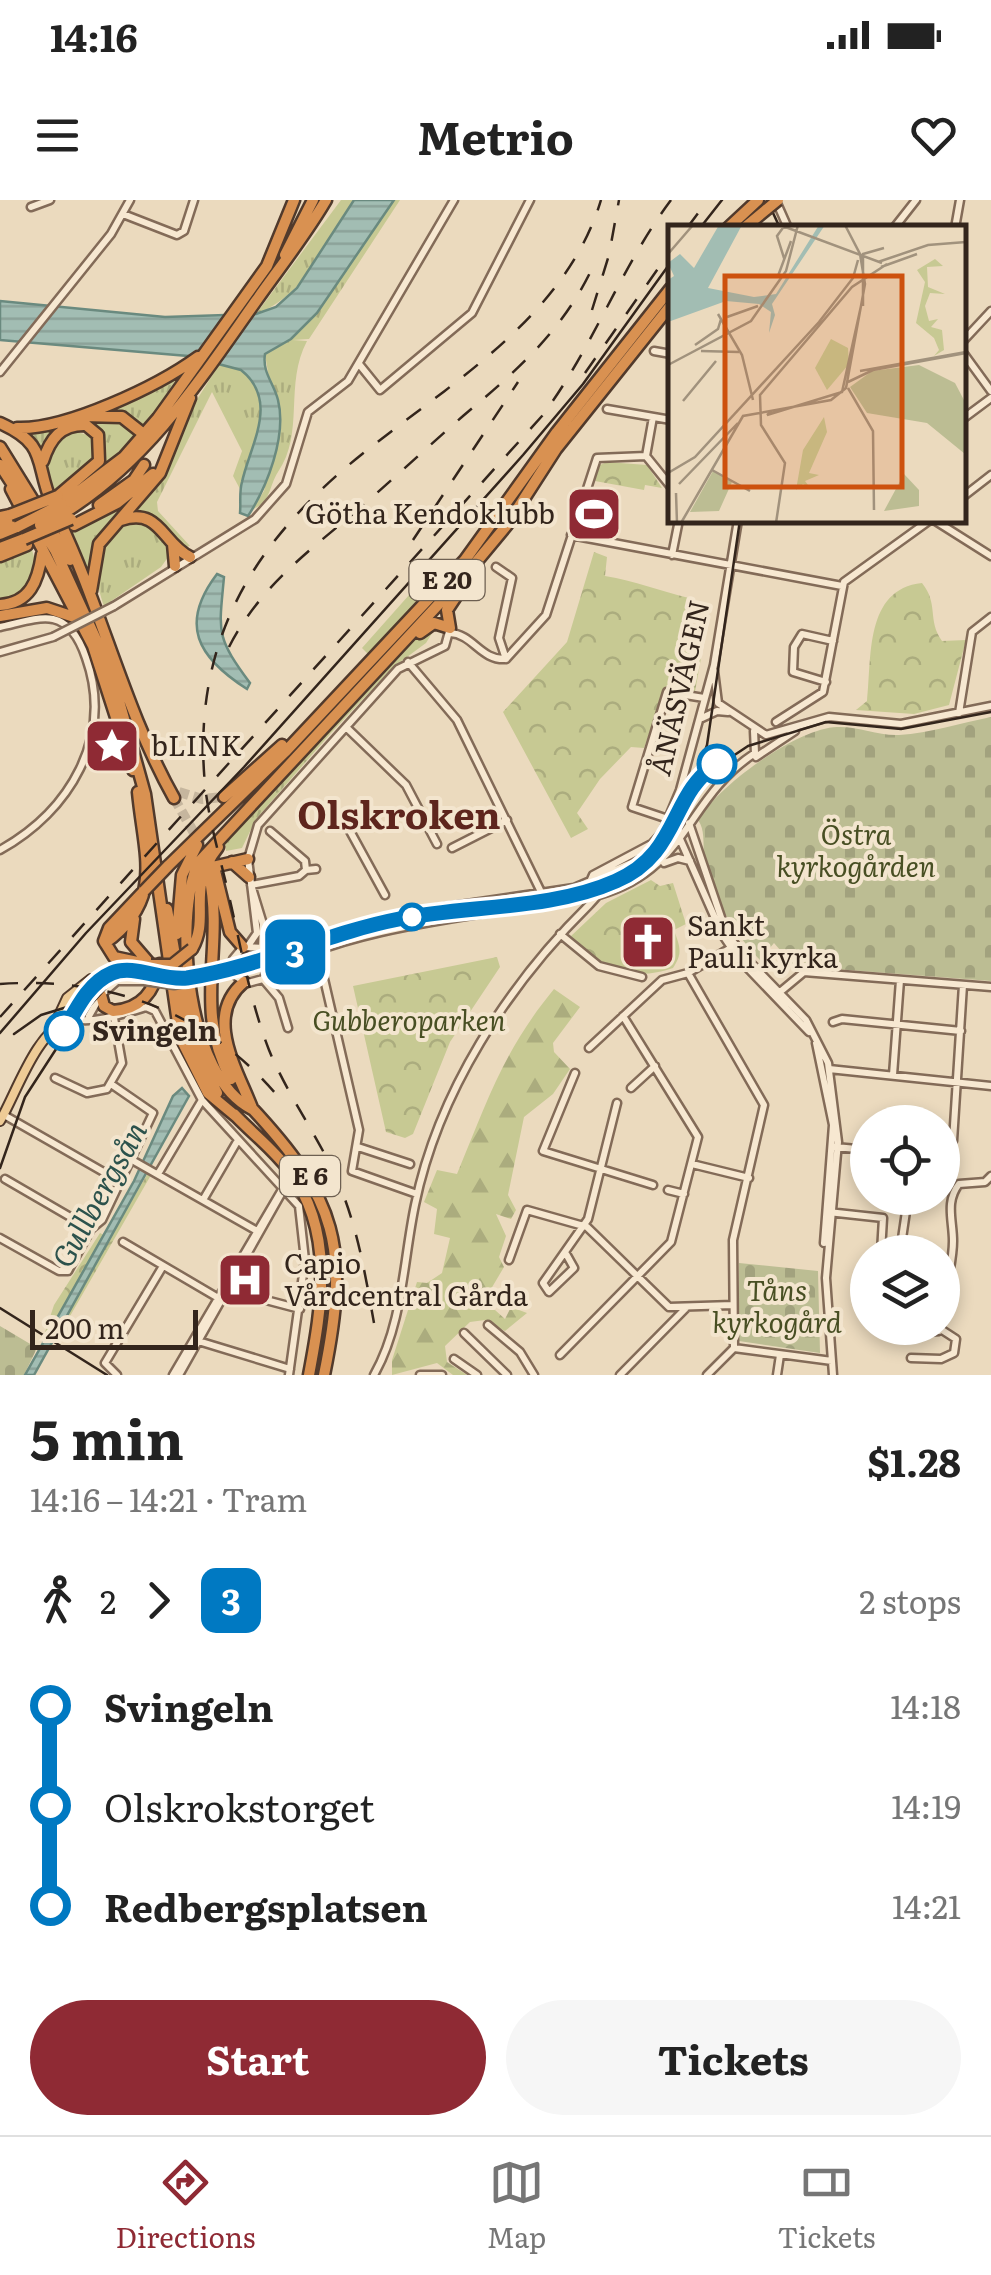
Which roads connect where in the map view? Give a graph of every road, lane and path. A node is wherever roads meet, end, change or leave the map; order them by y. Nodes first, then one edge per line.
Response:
1 (50, 200) edge
2 (130, 200) edge
3 (194, 200) edge
4 (294, 200) edge
5 (310, 200) edge
6 (326, 200) edge
7 (454, 200) edge
8 (530, 200) edge
9 (916, 200) edge
10 (960, 200) edge
11 (769, 202) edge
12 (31, 206) dead end
13 (124, 214) junction
14 (733, 225) edge
15 (747, 225) edge
16 (786, 225) edge
17 (896, 225) edge
18 (956, 225) edge
19 (274, 254) junction
20 (278, 270) junction
21 (668, 292) edge
22 (668, 308) edge
23 (991, 311) edge
24 (241, 312) junction
25 (966, 338) edge
26 (654, 352) dead end
27 (668, 354) edge
28 (205, 357) junction
29 (966, 357) edge
30 (359, 364) junction
31 (0, 372) edge
32 (193, 388) junction
33 (991, 394) edge
34 (608, 409) dead end
35 (966, 416) edge
36 (653, 417) junction
37 (64, 418) junction
38 (668, 420) edge
39 (5, 425) edge
40 (141, 432) dead end
41 (0, 447) edge
42 (646, 456) junction
43 (168, 457) junction
44 (144, 464) dead end
45 (42, 465) junction
46 (3, 469) edge
47 (991, 476) edge
48 (668, 484) edge
49 (966, 495) edge
50 (66, 508) junction
51 (116, 522) junction
52 (679, 522) edge
53 (738, 522) edge
54 (929, 522) edge
55 (935, 522) edge
56 (0, 525) edge
57 (16, 528) edge
58 (0, 534) edge
59 (571, 535) junction
60 (172, 543) junction
61 (0, 546) edge
62 (42, 553) junction
63 (672, 555) junction
64 (0, 556) edge
65 (190, 556) junction
66 (991, 556) edge
67 (175, 566) junction
68 (496, 567) dead end
69 (730, 567) junction
70 (463, 578) junction
71 (84, 582) junction
72 (842, 586) junction
73 (91, 597) junction
74 (0, 606) edge
75 (4, 615) edge
76 (991, 617) edge
77 (80, 620) junction
78 (0, 627) edge
79 (450, 630) junction
80 (834, 641) junction
81 (1, 652) edge
82 (392, 654) junction
83 (506, 659) junction
84 (408, 662) junction
85 (714, 665) junction
86 (826, 682) junction
87 (340, 693) junction
88 (704, 698) junction
89 (991, 706) edge
90 (732, 713) junction
91 (958, 713) junction
92 (701, 719) junction
93 (776, 722) dead end
94 (804, 725) junction
95 (346, 727) junction
96 (754, 731) junction
97 (733, 770) junction
98 (138, 792) junction
99 (260, 794) junction
100 (177, 795) tunnel mouth
101 (224, 797) dead end
102 (675, 806) junction
103 (223, 814) junction
104 (668, 819) junction
105 (507, 820) junction
106 (689, 822) junction
107 (270, 831) dead end
108 (350, 831) dead end
109 (680, 834) junction
110 (659, 837) junction
111 (437, 844) dead end
112 (452, 848) dead end
113 (0, 850) edge
114 (696, 853) junction
115 (154, 856) junction
116 (248, 860) junction
117 (231, 862) junction
118 (691, 862) junction
119 (632, 864) junction
120 (660, 865) junction
121 (316, 869) dead end
122 (306, 870) junction
123 (209, 872) junction
124 (250, 883) junction
125 (158, 884) junction
126 (589, 884) junction
127 (542, 894) junction
128 (384, 895) dead end
129 (598, 895) junction
130 (574, 900) junction
131 (551, 904) junction
132 (136, 913) junction
133 (581, 913) junction
134 (164, 933) junction
135 (560, 934) junction
136 (104, 944) junction
137 (246, 946) junction
138 (733, 947) junction
139 (263, 950) junction
140 (318, 953) junction
141 (233, 959) junction
142 (152, 967) junction
143 (688, 974) junction
144 (264, 977) junction
145 (642, 977) dead end
146 (240, 979) junction
147 (90, 980) junction
148 (900, 980) junction
149 (963, 985) junction
150 (991, 986) edge
151 (180, 992) junction
152 (101, 994) junction
153 (778, 994) junction
154 (89, 1016) junction
155 (623, 1016) junction
156 (114, 1018) junction
157 (70, 1019) junction
158 (833, 1022) dead end
159 (897, 1024) junction
160 (288, 1028) dead end
161 (962, 1031) junction
162 (48, 1036) junction
163 (588, 1048) dead end
164 (654, 1066) junction
165 (830, 1069) junction
166 (575, 1072) dead end
167 (892, 1075) junction
168 (55, 1078) dead end
169 (958, 1083) junction
170 (112, 1084) junction
171 (991, 1086) edge
172 (631, 1088) dead end
173 (202, 1100) junction
174 (617, 1103) dead end
175 (956, 1105) edge
176 (252, 1108) junction
177 (2, 1118) edge
178 (238, 1118) junction
179 (238, 1140) junction
180 (358, 1147) junction
181 (836, 1148) junction
182 (850, 1149) edge
183 (136, 1162) junction
184 (410, 1164) dead end
185 (692, 1164) junction
186 (599, 1170) junction
187 (158, 1174) junction
188 (991, 1176) edge
189 (749, 1178) junction
190 (4, 1179) dead end
191 (121, 1182) junction
192 (653, 1185) dead end
193 (282, 1188) junction
194 (668, 1190) dead end
195 (418, 1194) junction
196 (684, 1194) junction
197 (203, 1200) junction
198 (829, 1212) junction
199 (584, 1225) junction
200 (91, 1229) junction
201 (258, 1231) junction
202 (882, 1235) edge
203 (953, 1235) edge
204 (0, 1238) edge
205 (122, 1242) dead end
206 (565, 1252) junction
207 (508, 1260) dead end
208 (163, 1266) junction
209 (637, 1278) junction
210 (225, 1289) junction
211 (220, 1299) junction
212 (733, 1305) junction
213 (688, 1307) junction
214 (669, 1308) junction
215 (300, 1309) junction
216 (678, 1317) junction
217 (488, 1325) dead end
218 (464, 1333) dead end
219 (196, 1341) junction
220 (955, 1345) edge
221 (734, 1348) junction
222 (560, 1355) dead end
223 (780, 1355) junction
224 (911, 1358) dead end
225 (454, 1359) dead end
226 (832, 1362) junction
227 (289, 1372) edge
228 (118, 1375) edge
229 (176, 1375) edge
230 (308, 1375) edge
231 (324, 1375) edge
232 (374, 1375) edge
233 (420, 1375) edge
234 (442, 1375) edge
235 (477, 1375) edge
236 (507, 1375) edge
237 (534, 1375) edge
238 (620, 1375) edge
239 (707, 1375) edge
240 (778, 1375) edge
241 (833, 1375) edge

1 - 12 street
2 - 13 street
3 - 13 street
4 - 19 highway
5 - 19 highway
5 - 20 highway
6 - 20 highway
7 - 30 street
8 - 30 street
9 - 17 street
10 - 18 street
11 - 14 highway
11 - 15 highway
11 - 16 street
13 - 31 street
19 - 24 highway
20 - 24 highway
21 - 87 highway, E 20
22 - 70 highway, E 20
23 - 25 street
24 - 28 highway
26 - 27 street
28 - 32 highway
28 - 37 highway
28 - 50 highway
29 - 33 street
30 - 65 street
32 - 43 highway
32 - 50 highway
33 - 35 street
34 - 36 street
36 - 38 street
36 - 42 street
37 - 39 highway
37 - 40 highway
39 - 45 highway
41 - 71 highway
42 - 48 street
42 - 59 street
43 - 50 highway
43 - 51 highway
44 - 50 highway
45 - 50 highway
45 - 71 highway
46 - 62 highway
46 - 115 highway, E 6
47 - 49 street
50 - 57 highway, bridge
50 - 57 highway, bridge
51 - 60 highway
51 - 73 highway
52 - 63 street
53 - 69 street, ÅNÄSVÄGEN
54 - 72 street
55 - 66 street
56 - 57 highway
57 - 58 highway
57 - 61 highway
57 - 64 highway
59 - 63 street
59 - 83 street
60 - 65 highway
60 - 67 highway
62 - 74 highway
62 - 77 highway
63 - 69 street
65 - 67 street
67 - 81 street, bridge
68 - 83 street
69 - 72 street
69 - 85 street, ÅNÄSVÄGEN
70 - 79 highway
70 - 82 highway, E 20
71 - 73 highway
72 - 80 street
73 - 100 highway
75 - 77 highway
76 - 91 street
77 - 98 highway
78 - 113 street
79 - 82 highway
79 - 83 street
79 - 84 street
80 - 86 street
80 - 86 street
82 - 99 highway, E 20
84 - 95 street
84 - 105 street
85 - 88 street, ÅNÄSVÄGEN
85 - 90 street
86 - 93 street
87 - 101 highway
87 - 103 highway, E 20
88 - 92 street, ÅNÄSVÄGEN
88 - 104 street
89 - 91 street
90 - 92 street
90 - 96 street
91 - 94 street
92 - 102 street, ÅNÄSVÄGEN
94 - 96 street
94 - 97 street
95 - 111 street
95 - 116 street
96 - 97 street
97 - 106 street
98 - 115 highway
98 - 132 highway
99 - 123 highway
99 - 176 highway, E 20
102 - 104 street
102 - 109 street
103 - 136 highway, bridge
103 - 151 highway, E 20
104 - 110 street
105 - 112 street
105 - 127 street
106 - 109 street
106 - 114 street
107 - 122 street
108 - 128 street
109 - 110 street
109 - 114 street
109 - 118 street
109 - 120 street
110 - 119 street
110 - 126 street
114 - 138 street
115 - 125 highway, E 6
116 - 117 highway
116 - 124 street
117 - 123 highway
117 - 124 highway
118 - 120 street
118 - 138 street
119 - 126 street
119 - 129 street
120 - 129 street
121 - 122 street
122 - 124 street
123 - 137 highway
123 - 142 highway, bridge
123 - 176 highway, E 6
124 - 137 street
124 - 139 street
125 - 134 highway, E 6
125 - 151 highway, E 6
126 - 127 street
126 - 129 street
127 - 131 street
127 - 139 street
129 - 130 street
129 - 133 street
130 - 131 street
130 - 133 street
131 - 140 street
132 - 136 highway
132 - 142 highway
133 - 135 street
134 - 152 highway
134 - 178 highway, E 6
135 - 145 street
135 - 195 street
136 - 142 highway
137 - 139 street
137 - 141 street
138 - 143 street
138 - 153 street
139 - 144 street
140 - 144 street
140 - 180 street
141 - 142 street, bridge
141 - 146 street
142 - 147 street
143 - 155 street
143 - 189 street
144 - 146 street
144 - 160 street
146 - 152 street, bridge
146 - 176 highway
147 - 157 street
147 - 162 main road
148 - 149 street
148 - 153 street
148 - 159 street
149 - 150 street
149 - 161 street
151 - 178 highway, E 6
152 - 154 street
153 - 165 street
153 - 181 street
154 - 156 street
154 - 157 street
155 - 163 street
155 - 164 street
156 - 170 street
156 - 173 street
157 - 162 main road
158 - 159 street
159 - 161 street
159 - 167 street
161 - 169 street
162 - 177 main road
164 - 172 street
164 - 185 street
165 - 167 street
165 - 181 street
166 - 186 street
167 - 169 street
168 - 170 street
169 - 171 street
169 - 175 street
170 - 183 street
173 - 179 street
173 - 187 street
174 - 186 street
176 - 231 highway, E 6
177 - 191 street
178 - 230 highway, E 6
179 - 193 street
179 - 197 street
180 - 184 street
180 - 195 street
181 - 182 street
181 - 198 street
183 - 187 street
183 - 191 street
185 - 189 street
185 - 196 street
186 - 192 street
186 - 199 street
187 - 197 street
188 - 203 street
189 - 212 street
190 - 200 street
191 - 200 street
193 - 201 street
193 - 215 street
194 - 196 street
195 - 232 street
196 - 209 street
197 - 201 street
198 - 202 street
198 - 226 street
199 - 206 street
199 - 207 street
199 - 209 street
200 - 204 street
201 - 210 street
205 - 208 street
206 - 206 street
208 - 211 street
208 - 228 street
209 - 214 street
209 - 222 street
210 - 211 street
210 - 215 street
211 - 219 street
212 - 213 street
212 - 221 street
213 - 214 street
213 - 216 street
214 - 216 street
215 - 227 street
216 - 238 street
217 - 237 street
218 - 236 street
219 - 227 street
219 - 229 street
220 - 224 street
221 - 223 street
221 - 239 street
223 - 226 street
223 - 240 street
225 - 235 street
226 - 241 street
233 - 234 street

